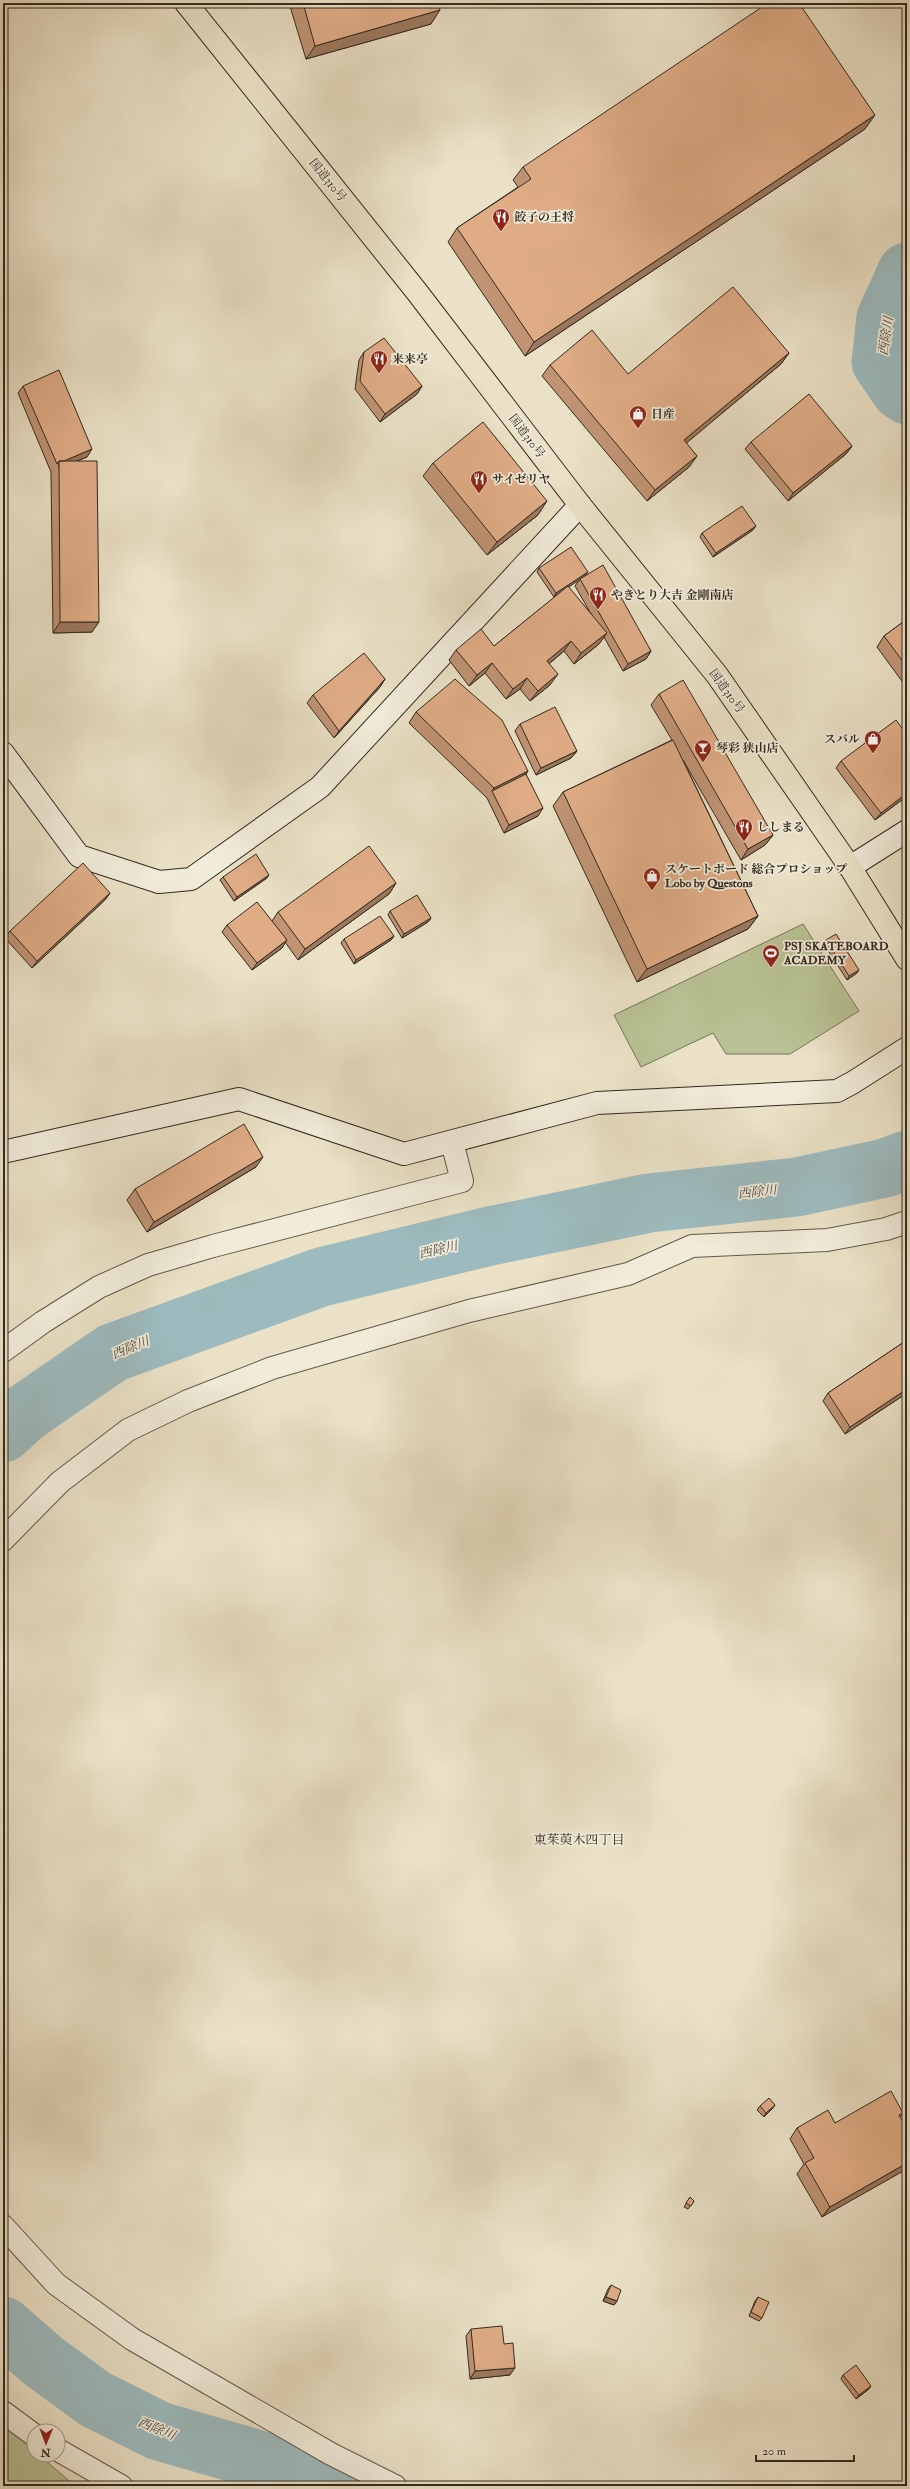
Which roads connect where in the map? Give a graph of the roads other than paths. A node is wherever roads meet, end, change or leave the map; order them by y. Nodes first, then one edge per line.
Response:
1 (186, 3) edge
2 (580, 505) junction
3 (3, 753) edge
4 (907, 831) edge
5 (850, 867) junction
6 (907, 959) edge
7 (907, 1048) edge
8 (452, 1142) junction
9 (3, 1152) edge
10 (907, 1222) edge
11 (3, 1351) edge
12 (3, 1540) edge
13 (3, 2226) edge
14 (3, 2412) edge
15 (26, 2429) edge
16 (66, 2455) edge
17 (121, 2486) edge
18 (395, 2486) edge

1 - 2 highway, 国道310号
2 - 3 street
2 - 5 highway, 国道310号
4 - 5 street
5 - 6 highway, 国道310号
7 - 8 street
8 - 9 street
8 - 11 street
10 - 12 street
13 - 18 street
14 - 15 street
16 - 17 street

